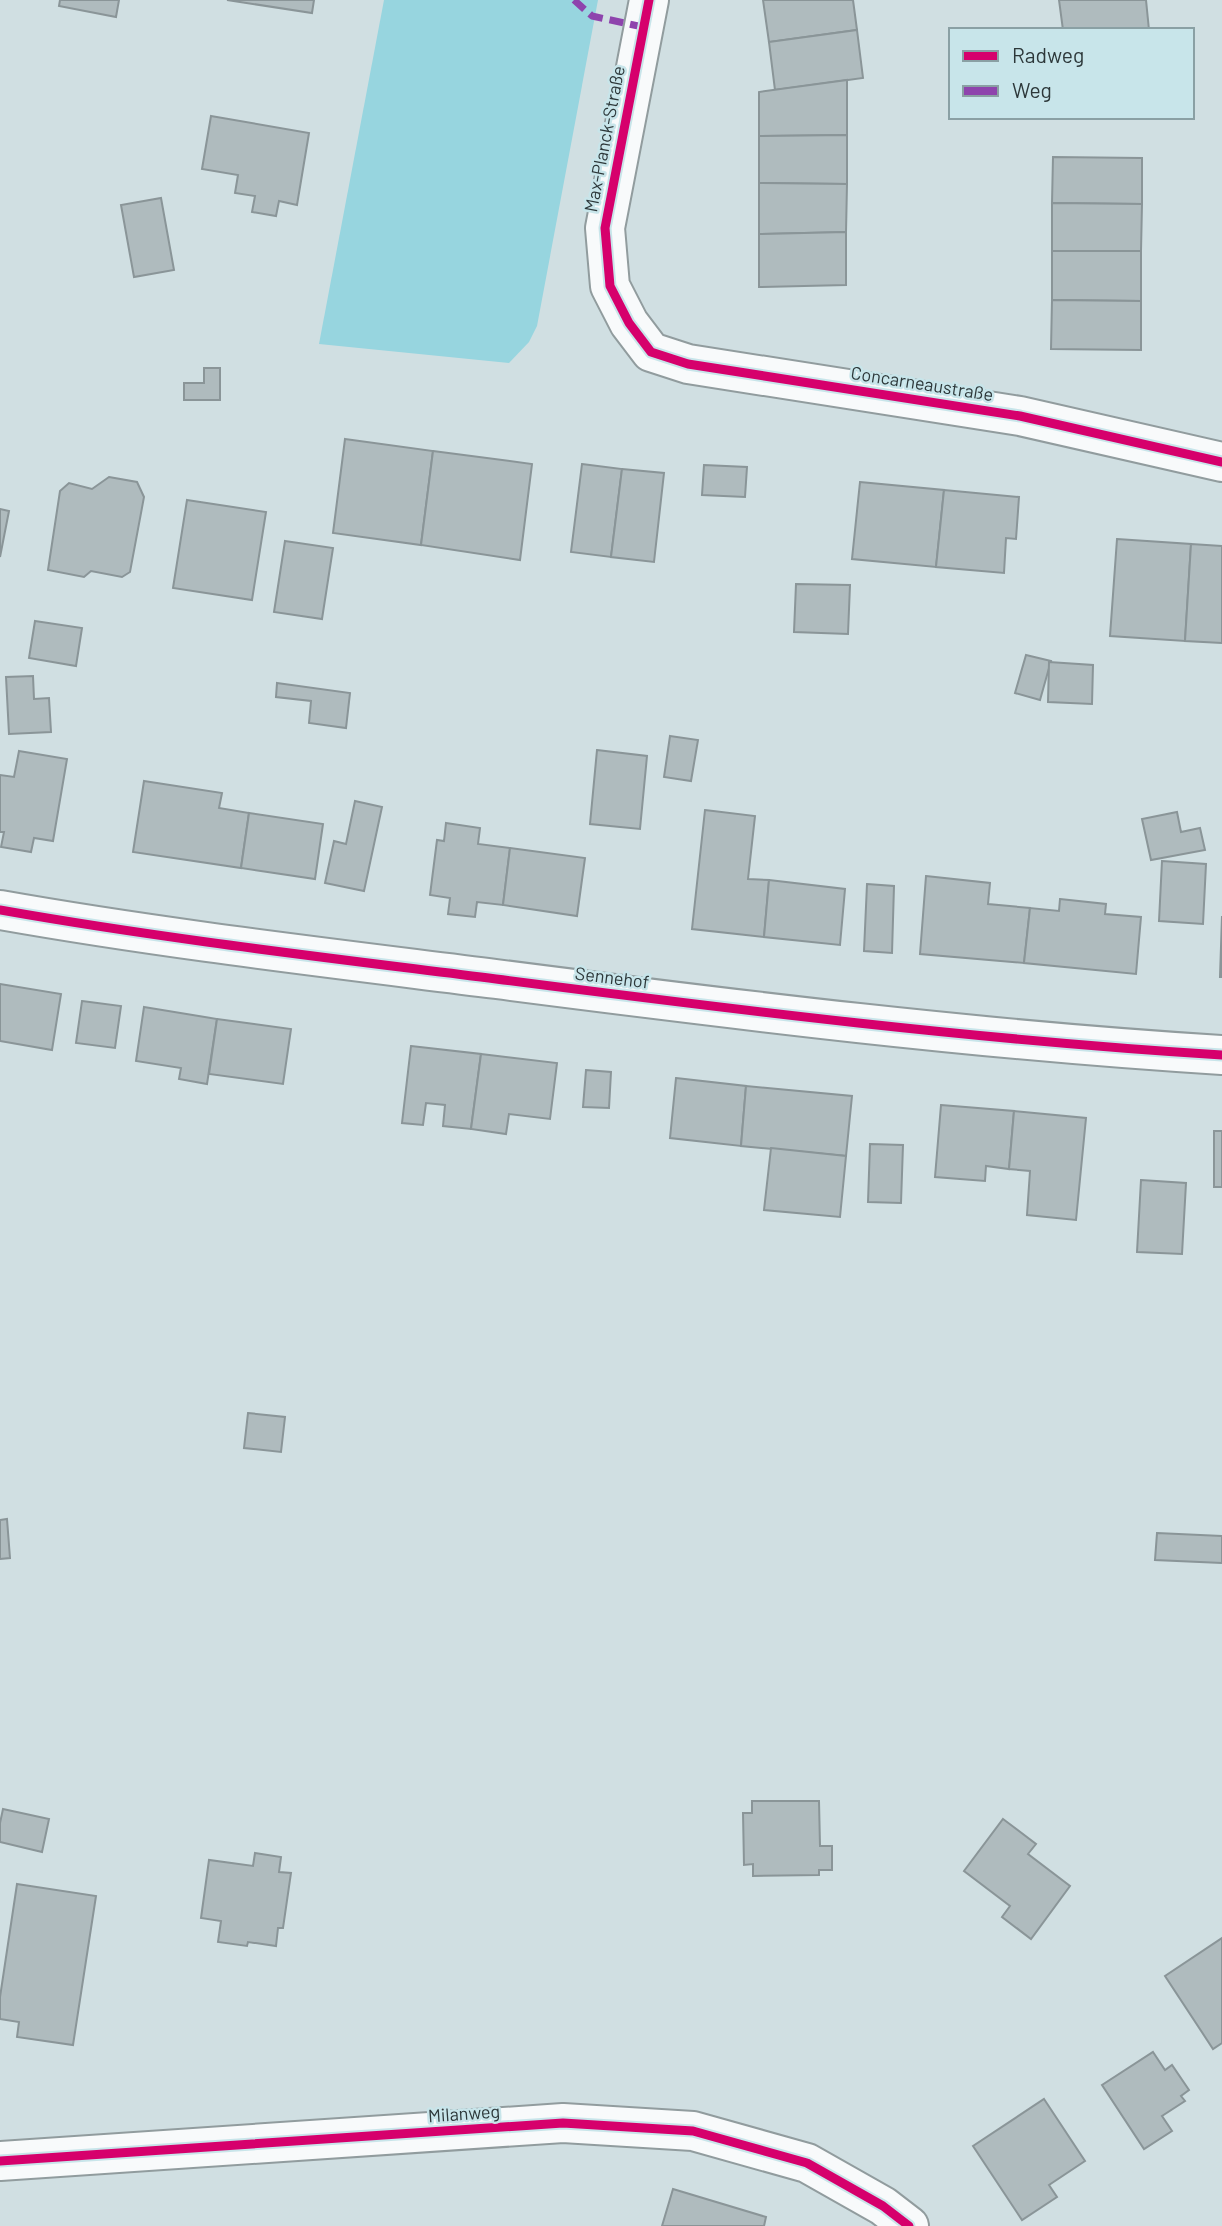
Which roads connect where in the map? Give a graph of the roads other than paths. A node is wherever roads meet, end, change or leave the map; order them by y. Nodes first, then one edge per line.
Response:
1 (649, 0) edge
2 (629, 323) joint
3 (1222, 462) edge
4 (0, 910) edge
5 (1222, 1055) edge
6 (0, 2161) edge
7 (909, 2226) edge

1 - 2 street, Max-Planck-Straße
2 - 3 street, Concarneaustraße
4 - 5 street, Sennehof
6 - 7 street, Milanweg

